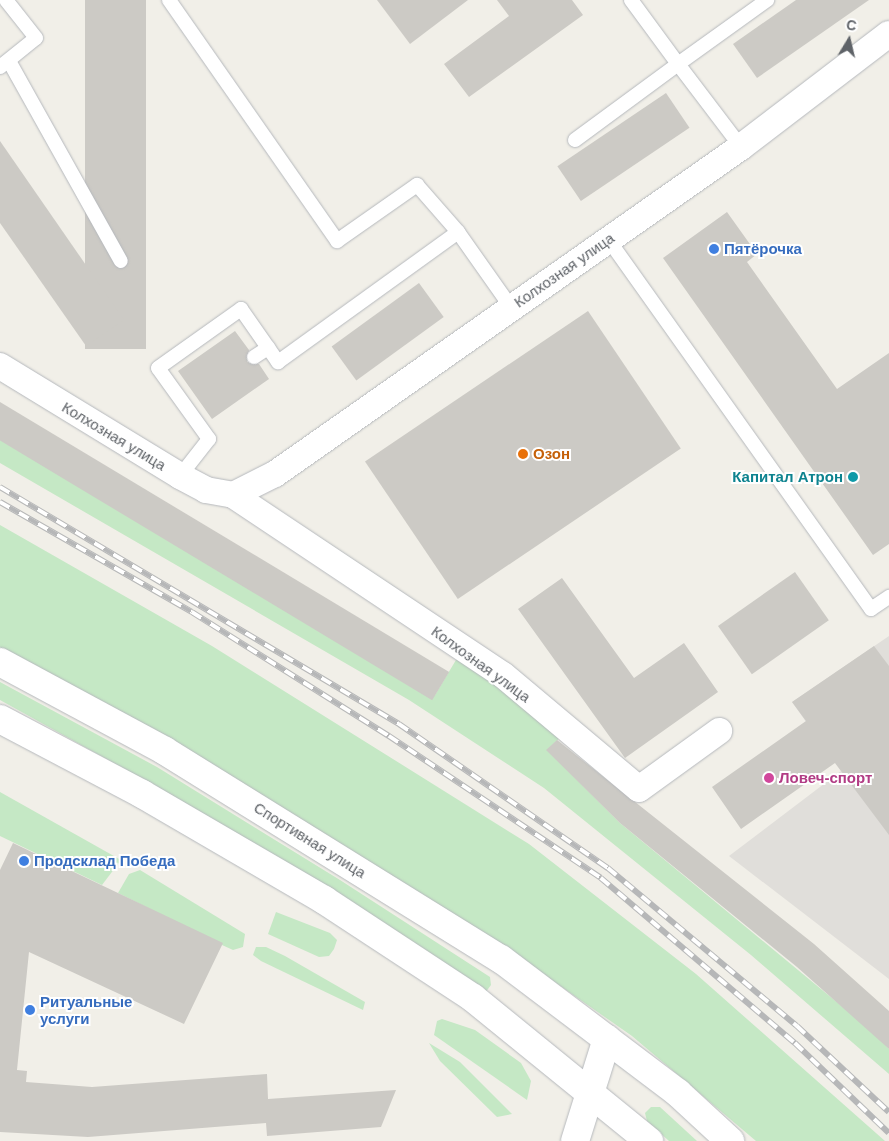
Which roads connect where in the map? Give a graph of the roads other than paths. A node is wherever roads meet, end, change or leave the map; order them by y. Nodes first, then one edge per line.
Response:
1 (6, 0) edge
2 (169, 0) edge
3 (631, 0) edge
4 (766, 0) edge
5 (889, 34) edge
6 (4, 64) edge
7 (678, 64) junction
8 (574, 140) dead end
9 (741, 147) junction
10 (458, 232) junction
11 (608, 239) junction
12 (121, 261) dead end
13 (511, 307) junction
14 (268, 348) junction
15 (254, 357) dead end
16 (0, 366) edge
17 (180, 476) junction
18 (233, 495) junction
19 (889, 597) edge
20 (0, 662) edge
21 (0, 719) edge
22 (719, 731) dead end
23 (607, 1039) junction
24 (592, 1091) junction
25 (575, 1141) edge
26 (649, 1141) edge
27 (730, 1141) edge

1 - 6 lane
2 - 10 lane
3 - 7 lane
4 - 7 lane
5 - 9 street, Колхозная улица
6 - 12 lane
7 - 8 lane
7 - 9 lane
9 - 11 street, Колхозная улица
10 - 13 lane
10 - 14 lane
11 - 13 street, Колхозная улица
11 - 19 lane
13 - 18 street, Колхозная улица
14 - 15 lane
14 - 17 lane
16 - 17 street, Колхозная улица
17 - 18 street, Колхозная улица
18 - 22 street, Колхозная улица
20 - 23 main road, Спортивная улица
21 - 24 main road
23 - 24 main road
23 - 27 main road, Спортивная улица
24 - 25 main road
24 - 26 main road

